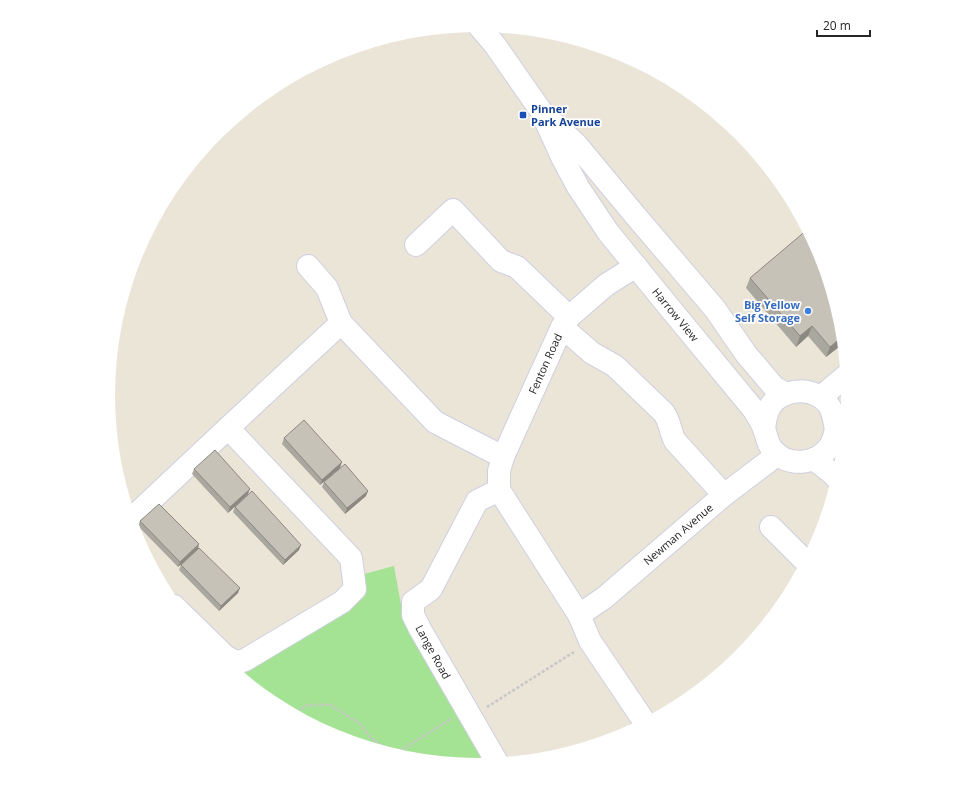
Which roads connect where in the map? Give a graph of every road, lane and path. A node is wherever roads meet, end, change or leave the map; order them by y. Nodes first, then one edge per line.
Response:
1 (484, 32) edge
2 (541, 111) junction
3 (416, 245) dead end
4 (308, 266) dead end
5 (636, 266) junction
6 (566, 322) junction
7 (341, 323) junction
8 (841, 381) edge
9 (786, 394) junction
10 (821, 397) junction
11 (228, 428) junction
12 (764, 429) junction
13 (840, 435) edge
14 (840, 436) edge
15 (776, 453) junction
16 (503, 457) junction
17 (814, 459) junction
18 (833, 474) edge
19 (499, 490) junction
20 (724, 496) junction
21 (135, 515) edge
22 (771, 527) dead end
23 (803, 559) edge
24 (579, 614) junction
25 (590, 641) junction
26 (214, 645) edge
27 (223, 655) edge
28 (233, 663) edge
29 (485, 709) dead end
30 (298, 711) edge
31 (453, 718) dead end
32 (643, 720) edge
33 (386, 747) edge
34 (400, 750) edge
35 (495, 758) edge

1 - 2 street, Harrow View
2 - 5 street, Harrow View
2 - 9 street, Harrow View
3 - 6 street
4 - 7 street
5 - 6 street, Fenton Road
5 - 12 street, Harrow View
6 - 16 street, Fenton Road
6 - 20 street
7 - 11 street
7 - 16 street
8 - 10 street
9 - 10 street
9 - 12 street
10 - 13 street
11 - 21 street
11 - 28 street
12 - 15 street, Harrow View
14 - 17 street
15 - 17 street
15 - 20 street, Newman Avenue
16 - 19 street, Fenton Road
17 - 18 street
19 - 24 street
19 - 35 street, Lange Road
20 - 24 street, Newman Avenue
22 - 23 street
24 - 25 street
25 - 29 path
25 - 32 street
26 - 27 street
30 - 33 path
31 - 34 path

